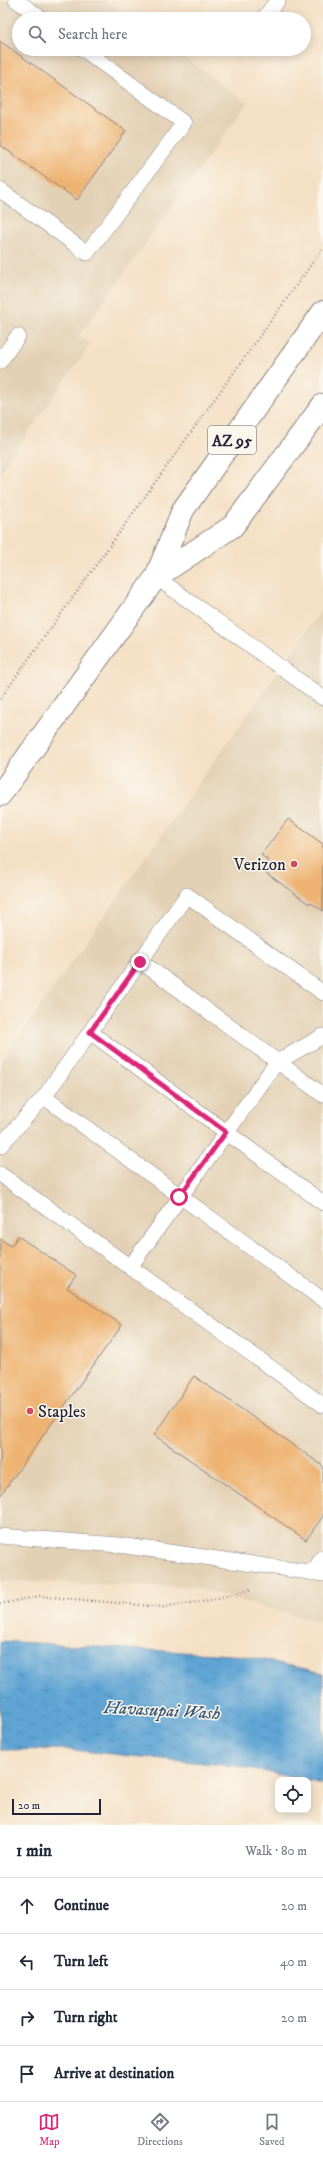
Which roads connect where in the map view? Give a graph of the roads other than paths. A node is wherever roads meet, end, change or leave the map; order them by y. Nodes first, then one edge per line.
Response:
1 (16, 0) edge
2 (278, 0) edge
3 (32, 12) edge
4 (269, 12) edge
5 (92, 56) edge
6 (0, 190) edge
7 (323, 312) edge
8 (18, 336) dead end
9 (0, 361) edge
10 (323, 405) edge
11 (156, 577) junction
12 (323, 698) edge
13 (0, 795) edge
14 (140, 962) junction
15 (323, 993) edge
16 (90, 1032) junction
17 (323, 1036) edge
18 (277, 1062) junction
19 (323, 1095) edge
20 (44, 1097) junction
21 (226, 1132) junction
22 (0, 1146) edge
23 (0, 1174) edge
24 (179, 1197) junction
25 (323, 1203) edge
26 (130, 1267) junction
27 (323, 1300) edge
28 (323, 1405) edge
29 (0, 1536) edge
30 (323, 1557) edge
31 (317, 1574) edge

1 - 3 lane
2 - 4 lane
5 - 6 lane
7 - 11 highway, AZ 95
8 - 9 lane
10 - 11 highway, AZ 95
11 - 12 lane
11 - 13 highway, AZ 95
14 - 15 lane
14 - 16 lane
14 - 18 lane
16 - 20 lane
16 - 21 lane
17 - 18 lane
18 - 19 lane
18 - 21 lane
20 - 22 lane
20 - 24 lane
21 - 24 lane
21 - 25 lane
23 - 26 lane
24 - 26 lane
24 - 27 lane
26 - 28 lane
29 - 31 lane
30 - 31 lane

